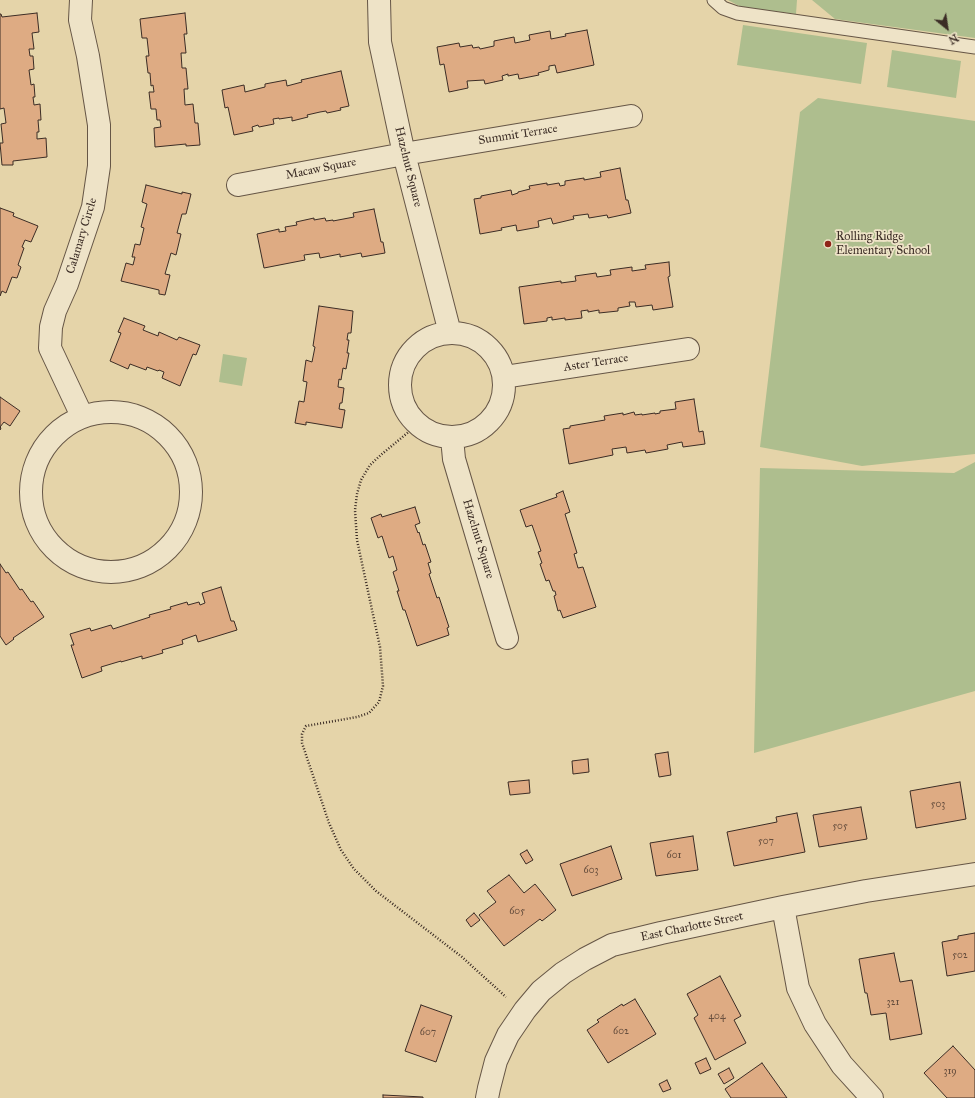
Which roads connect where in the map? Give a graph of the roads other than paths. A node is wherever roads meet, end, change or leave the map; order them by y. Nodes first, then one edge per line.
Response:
1 (81, 0) edge
2 (379, 0) edge
3 (714, 0) edge
4 (975, 47) edge
5 (631, 116) dead end
6 (404, 154) junction
7 (238, 185) dead end
8 (450, 333) junction
9 (688, 349) dead end
10 (504, 377) junction
11 (82, 416) junction
12 (452, 438) junction
13 (507, 638) dead end
14 (975, 874) edge
15 (783, 907) junction
16 (487, 1098) edge
17 (872, 1098) edge

1 - 11 street, Calamary Circle
2 - 6 street, Hazelnut Square
3 - 4 lane
5 - 6 street, Summit Terrace
6 - 7 street, Macaw Square
6 - 8 street, Hazelnut Square
8 - 10 street
8 - 12 street
9 - 10 street, Aster Terrace
10 - 12 street
11 - 11 street
12 - 13 street, Hazelnut Square
14 - 15 street, East Charlotte Street
15 - 16 street, East Charlotte Street
15 - 17 street

